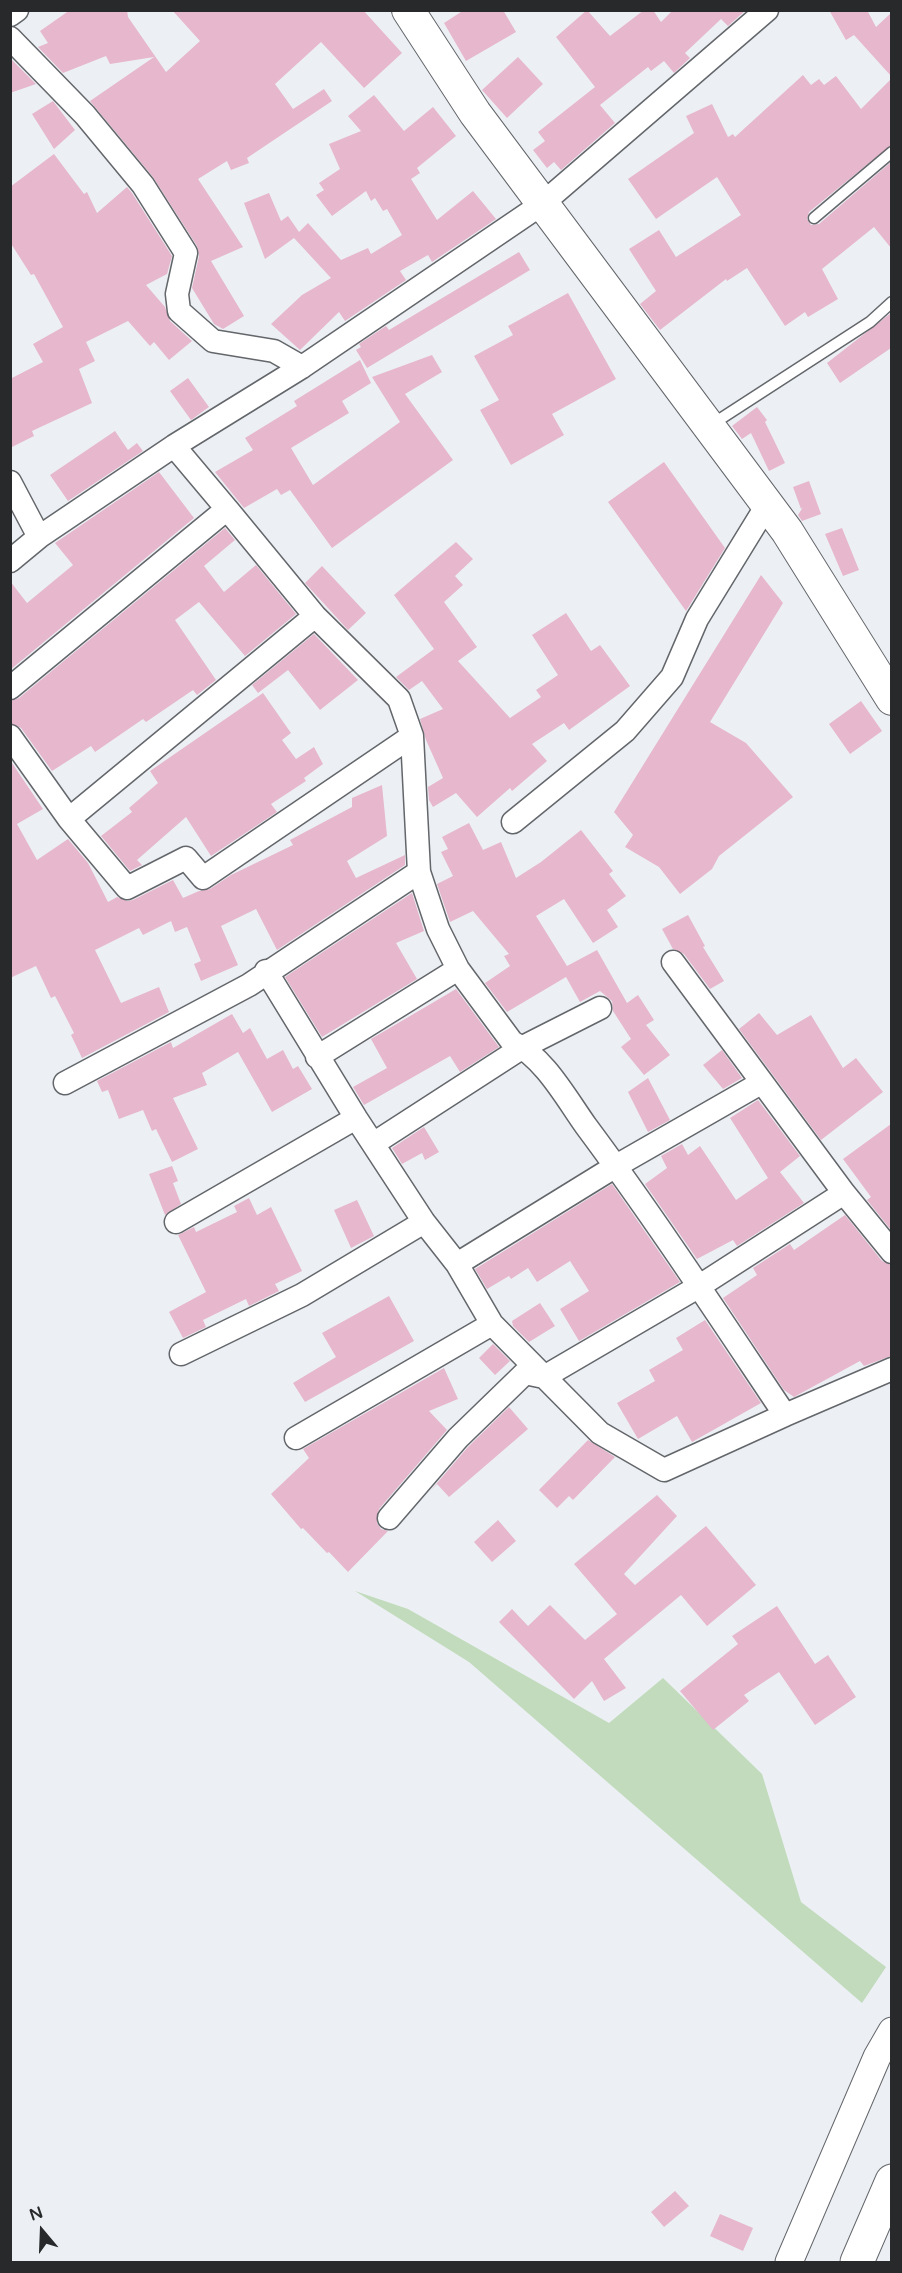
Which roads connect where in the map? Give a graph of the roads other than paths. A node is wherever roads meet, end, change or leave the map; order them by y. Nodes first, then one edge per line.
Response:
1 (17, 10) edge
2 (408, 10) edge
3 (767, 10) edge
4 (10, 15) edge
5 (10, 38) edge
6 (891, 152) edge
7 (542, 204) junction
8 (814, 218) dead end
9 (891, 302) edge
10 (302, 367) junction
11 (709, 427) junction
12 (174, 446) junction
13 (10, 482) edge
14 (767, 505) junction
15 (227, 508) junction
16 (39, 537) junction
17 (10, 561) edge
18 (315, 616) junction
19 (10, 688) edge
20 (891, 699) edge
21 (10, 736) edge
22 (412, 736) junction
23 (69, 819) junction
24 (513, 822) dead end
25 (419, 872) junction
26 (673, 962) dead end
27 (458, 969) junction
28 (266, 971) junction
29 (600, 1008) dead end
30 (523, 1047) junction
31 (316, 1057) junction
32 (64, 1083) dead end
33 (761, 1083) junction
34 (356, 1118) junction
35 (373, 1144) junction
36 (616, 1166) junction
37 (844, 1193) junction
38 (176, 1222) dead end
39 (424, 1222) junction
40 (891, 1252) edge
41 (457, 1264) junction
42 (698, 1287) junction
43 (492, 1324) junction
44 (181, 1354) dead end
45 (891, 1369) edge
46 (544, 1377) junction
47 (785, 1415) junction
48 (296, 1438) dead end
49 (389, 1518) dead end
50 (891, 2031) edge
51 (891, 2181) edge
52 (789, 2262) edge
53 (857, 2262) edge

1 - 4 street
2 - 7 main road
3 - 7 street
5 - 10 street
6 - 8 lane
7 - 10 street
7 - 11 main road
9 - 11 lane
10 - 12 street
11 - 14 main road
12 - 15 street
12 - 16 street
13 - 16 street
14 - 20 main road
14 - 24 street
15 - 18 street
15 - 19 street
16 - 17 street
18 - 22 street
18 - 23 street
21 - 23 street
22 - 23 street
22 - 25 street
25 - 27 street
25 - 28 street
26 - 33 street
27 - 30 street
27 - 31 street
28 - 31 street
28 - 32 street
29 - 30 street
30 - 35 street
30 - 36 street
31 - 34 street
33 - 36 street
33 - 37 street
34 - 35 street
34 - 38 street
35 - 39 street
36 - 41 street
36 - 42 street
37 - 40 street
37 - 42 street
39 - 41 street
39 - 44 street
41 - 43 street
42 - 46 street
42 - 47 street
43 - 46 street
43 - 48 street
45 - 47 street
46 - 47 street
46 - 49 street
50 - 52 street
51 - 53 highway

